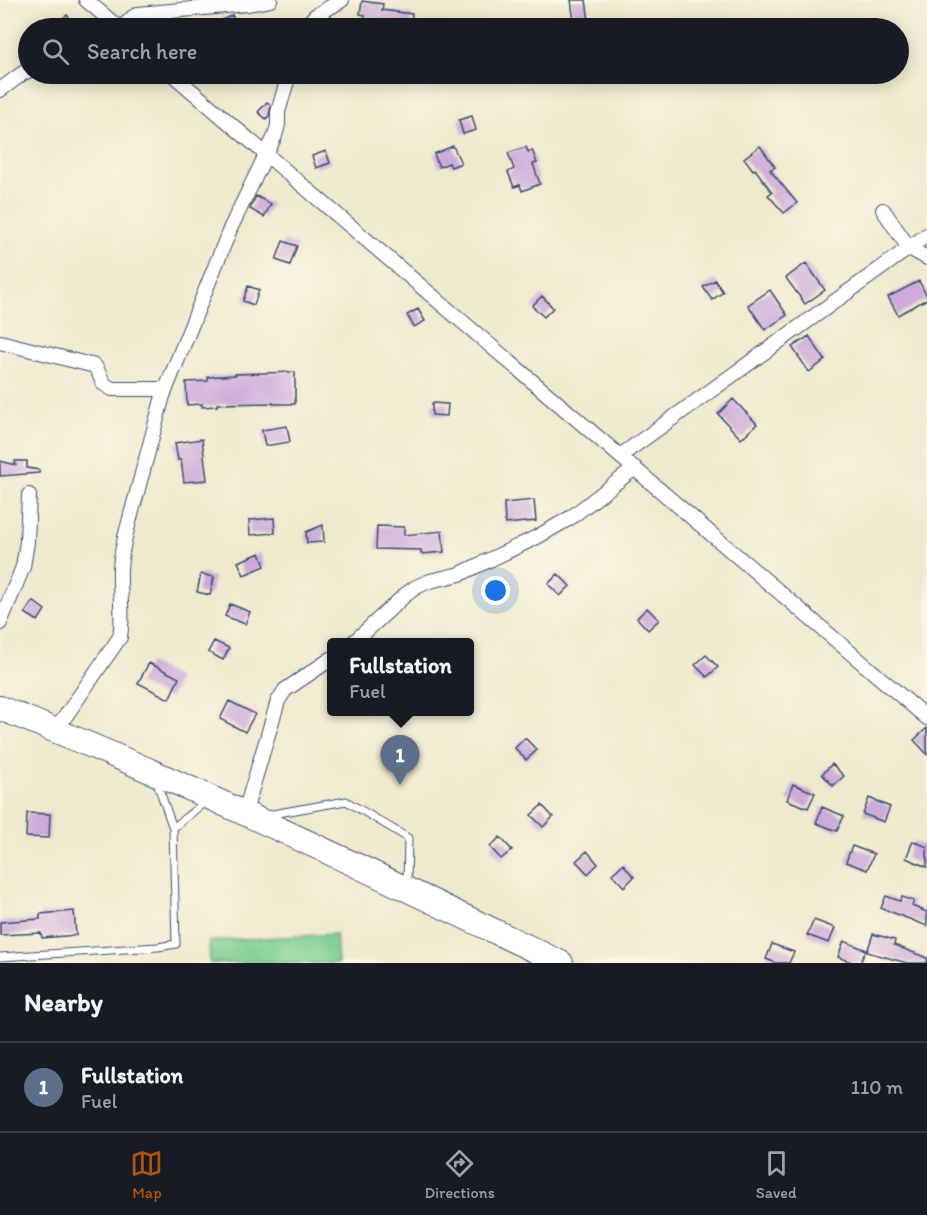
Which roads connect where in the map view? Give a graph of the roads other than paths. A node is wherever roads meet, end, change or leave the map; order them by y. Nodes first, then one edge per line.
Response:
1 (86, 0) edge
2 (270, 0) edge
3 (342, 0) edge
4 (108, 18) edge
5 (132, 18) edge
6 (313, 18) edge
7 (18, 76) edge
8 (184, 84) edge
9 (286, 84) edge
10 (0, 90) edge
11 (267, 154) junction
12 (883, 210) dead end
13 (927, 235) edge
14 (909, 248) junction
15 (927, 258) edge
16 (0, 342) edge
17 (166, 389) junction
18 (620, 456) junction
19 (635, 468) junction
20 (29, 495) dead end
21 (0, 623) edge
22 (358, 638) edge
23 (327, 662) edge
24 (0, 708) edge
25 (927, 718) edge
26 (56, 730) junction
27 (153, 772) junction
28 (211, 798) junction
29 (250, 815) junction
30 (173, 828) junction
31 (407, 890) junction
32 (0, 957) edge
33 (561, 963) edge

1 - 4 street
2 - 5 street
3 - 6 street
7 - 10 street
8 - 11 street
9 - 11 street
11 - 17 street
11 - 18 street
12 - 14 street
13 - 14 street
14 - 15 street
14 - 18 street
16 - 17 street
17 - 26 street
18 - 19 street
19 - 22 street
19 - 25 street
20 - 21 street
23 - 29 street
24 - 26 highway
26 - 27 highway
27 - 28 highway
27 - 30 lane
28 - 29 highway
28 - 30 lane
29 - 31 highway
29 - 31 lane
30 - 32 lane
31 - 33 highway

